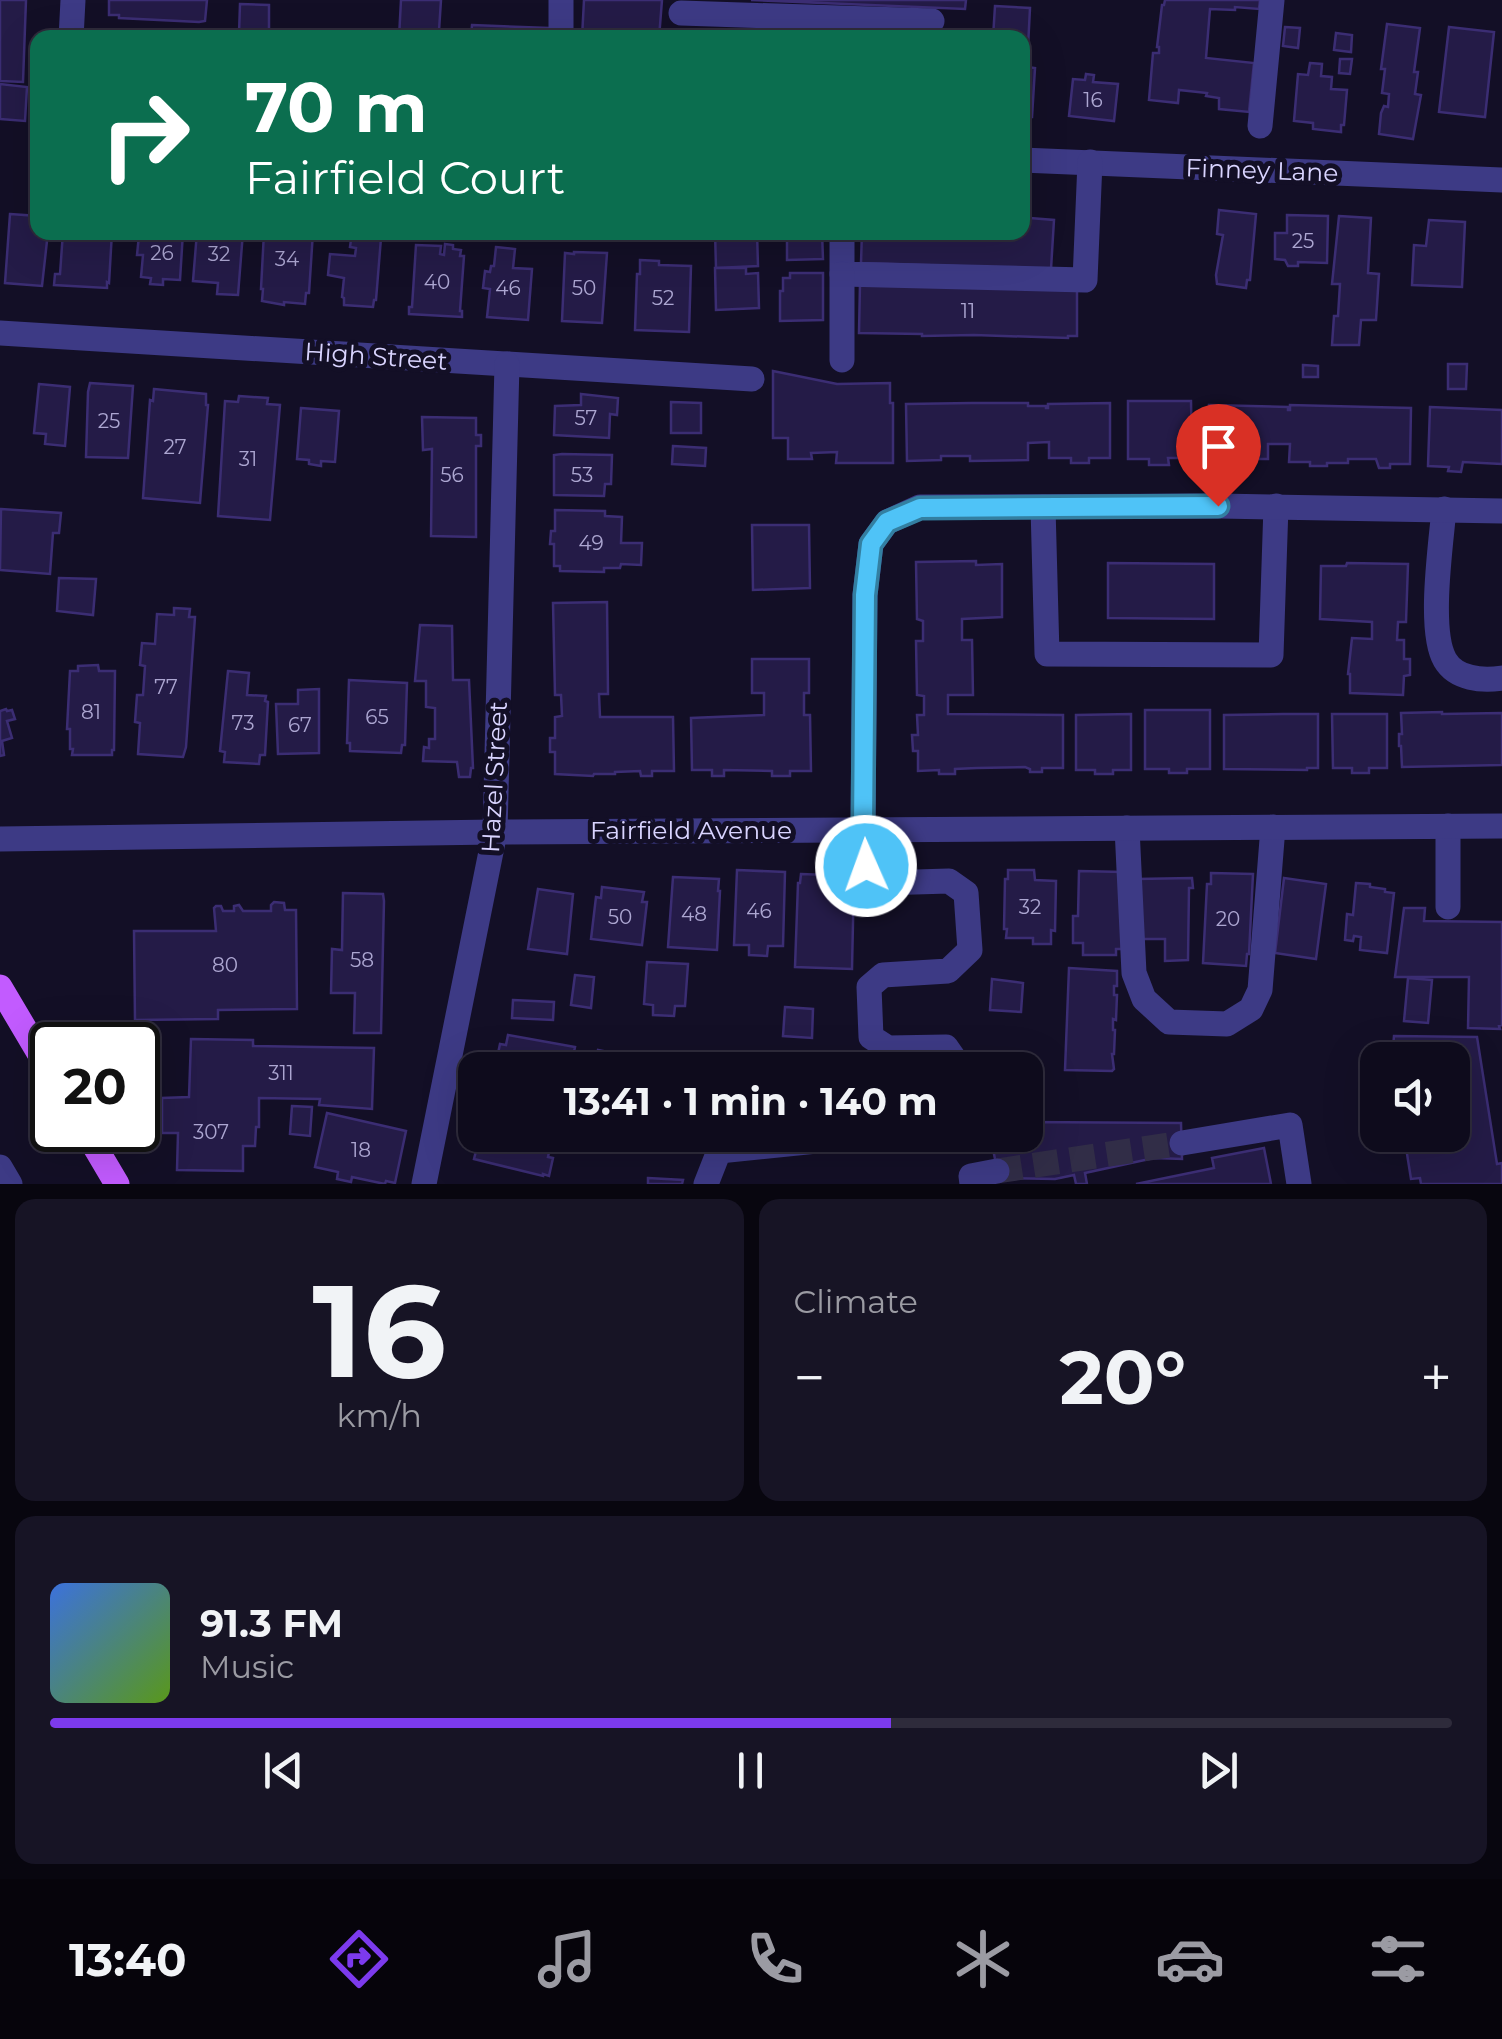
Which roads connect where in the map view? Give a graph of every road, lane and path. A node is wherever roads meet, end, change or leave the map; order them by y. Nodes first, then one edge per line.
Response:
1 (74, 0) edge
2 (561, 0) edge
3 (1272, 0) edge
4 (681, 17) edge
5 (932, 21) dead end
6 (72, 30) edge
7 (561, 30) edge
8 (1260, 126) dead end
9 (1030, 160) edge
10 (1090, 162) junction
11 (1502, 180) edge
12 (842, 240) edge
13 (842, 274) junction
14 (0, 333) edge
15 (842, 360) dead end
16 (507, 364) junction
17 (752, 379) dead end
18 (1276, 506) junction
19 (1043, 507) junction
20 (1444, 509) junction
21 (1502, 510) edge
22 (1502, 678) edge
23 (1448, 826) junction
24 (1502, 826) edge
25 (1273, 827) junction
26 (1128, 828) junction
27 (863, 829) junction
28 (495, 832) junction
29 (0, 839) edge
30 (1448, 907) dead end
31 (0, 986) edge
32 (30, 1037) edge
33 (950, 1052) edge
34 (1182, 1143) tunnel mouth
35 (98, 1152) edge
36 (720, 1152) edge
37 (0, 1168) edge
38 (997, 1171) tunnel mouth
39 (10, 1184) edge
40 (117, 1184) edge
41 (424, 1184) edge
42 (706, 1184) edge
43 (972, 1184) edge
44 (1299, 1184) edge

1 - 6 street
2 - 7 street
3 - 8 street
4 - 5 street
9 - 10 street, Finney Lane
10 - 11 street, Finney Lane
10 - 13 street
12 - 13 street
13 - 15 street
14 - 16 street, High Street
16 - 17 street, High Street
16 - 28 street, Hazel Street
18 - 19 street
18 - 19 street
18 - 20 street
19 - 27 street
20 - 21 street
20 - 22 street
23 - 24 street, Fairfield Avenue
23 - 25 street, Fairfield Avenue
23 - 30 street
25 - 26 street, Fairfield Avenue
25 - 26 street
26 - 27 street, Fairfield Avenue
27 - 28 street, Fairfield Avenue
27 - 33 street
28 - 29 street, Fairfield Avenue
28 - 41 street, Hazel Street
31 - 32 main road
34 - 44 street
35 - 40 main road
36 - 42 street
37 - 39 street
38 - 43 street

